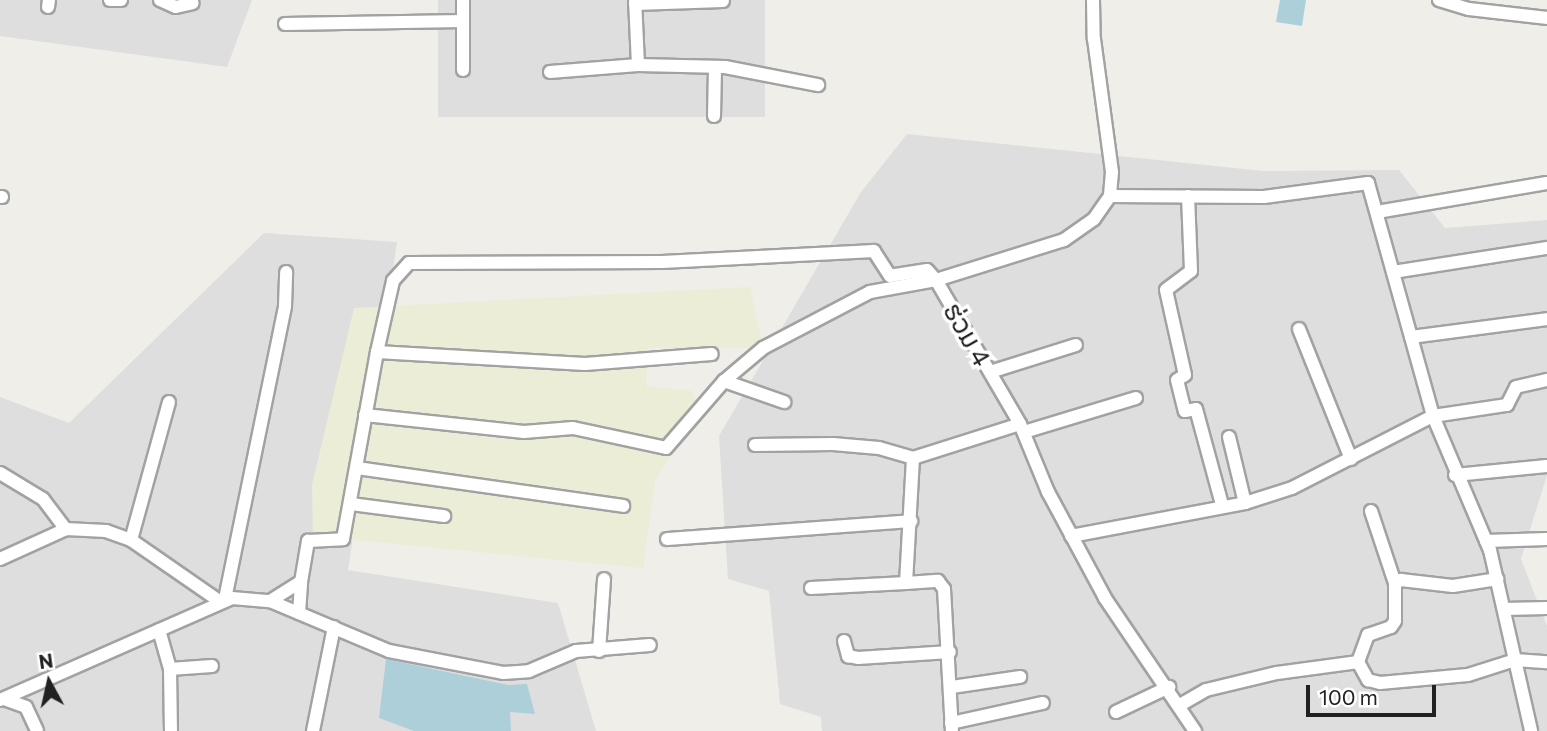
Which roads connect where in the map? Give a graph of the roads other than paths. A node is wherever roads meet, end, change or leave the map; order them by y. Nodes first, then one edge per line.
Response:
1 (110, 0) edge
2 (121, 0) edge
3 (160, 0) edge
4 (463, 0) edge
5 (1093, 0) edge
6 (1439, 0) edge
7 (723, 1) edge
8 (635, 2) edge
9 (193, 3) dead end
10 (1547, 18) edge
11 (463, 21) junction
12 (285, 24) dead end
13 (638, 65) junction
14 (715, 67) junction
15 (463, 70) dead end
16 (550, 72) dead end
17 (818, 86) dead end
18 (714, 116) dead end
19 (1547, 183) edge
20 (1110, 196) junction
21 (1188, 196) junction
22 (1377, 212) junction
23 (1547, 247) edge
24 (286, 272) dead end
25 (1393, 272) junction
26 (936, 280) junction
27 (893, 281) junction
28 (1547, 319) edge
29 (1299, 330) dead end
30 (1411, 337) junction
31 (1076, 345) dead end
32 (377, 352) junction
33 (712, 354) dead end
34 (990, 372) junction
35 (724, 380) junction
36 (1547, 380) edge
37 (1136, 398) dead end
38 (169, 401) dead end
39 (784, 402) dead end
40 (365, 415) junction
41 (1433, 416) junction
42 (1022, 428) junction
43 (1229, 437) dead end
44 (755, 446) dead end
45 (913, 458) junction
46 (1351, 459) junction
47 (1547, 466) edge
48 (357, 468) junction
49 (0, 473) edge
50 (1455, 475) junction
51 (1245, 503) junction
52 (351, 504) junction
53 (1222, 505) junction
54 (623, 506) dead end
55 (1371, 512) dead end
56 (444, 516) dead end
57 (911, 521) junction
58 (66, 529) junction
59 (1071, 536) junction
60 (667, 539) dead end
61 (131, 540) junction
62 (1547, 540) edge
63 (1486, 541) junction
64 (0, 559) edge
65 (604, 579) dead end
66 (1497, 579) junction
67 (301, 582) junction
68 (906, 583) junction
69 (1395, 583) junction
70 (811, 588) dead end
71 (222, 600) junction
72 (270, 601) junction
73 (1547, 608) edge
74 (1504, 609) junction
75 (299, 613) junction
76 (334, 627) junction
77 (159, 630) junction
78 (844, 641) dead end
79 (650, 645) dead end
80 (599, 651) junction
81 (950, 652) junction
82 (1516, 660) junction
83 (1358, 662) junction
84 (1547, 662) edge
85 (212, 666) dead end
86 (170, 669) junction
87 (1020, 677) dead end
88 (952, 687) junction
89 (1169, 687) junction
90 (4, 700) edge
91 (1043, 703) dead end
92 (1180, 705) junction
93 (1116, 712) dead end
94 (951, 727) edge
95 (37, 731) edge
96 (171, 731) edge
97 (313, 731) edge
98 (1195, 731) edge
99 (1531, 731) edge

1 - 2 street
3 - 9 street
4 - 11 street
5 - 20 street
6 - 10 street
7 - 8 street
8 - 13 street
11 - 12 street
11 - 15 street
13 - 14 street
13 - 16 street
14 - 17 street
14 - 18 street
19 - 22 street
20 - 21 street
20 - 26 street, ຮ່ວມ 4
21 - 22 street
21 - 53 street
22 - 25 street
23 - 25 street
24 - 71 street
25 - 30 street
26 - 27 street
26 - 34 street, ຮ່ວມ 4
27 - 32 street
27 - 35 street
28 - 30 street
29 - 46 street
30 - 41 street
31 - 34 street
32 - 33 street
32 - 40 street
34 - 42 street, ຮ່ວມ 4
35 - 39 street
35 - 40 street
36 - 41 street
37 - 42 street
38 - 61 street
40 - 48 street
41 - 46 street
41 - 50 street
42 - 45 street
42 - 59 street, ຮ່ວມ 4
43 - 51 street
44 - 45 street
45 - 57 street
46 - 51 street
47 - 50 street
48 - 52 street
48 - 54 street
49 - 58 street
50 - 63 street
51 - 53 street
52 - 56 street
52 - 67 street
53 - 59 street
55 - 69 street
57 - 60 street
57 - 68 street
58 - 61 street
58 - 64 street
59 - 89 street, ຮ່ວມ 4
61 - 71 street
62 - 63 street
63 - 66 street
65 - 80 street
66 - 69 street
66 - 74 street
67 - 72 street
67 - 75 street
68 - 70 street
68 - 81 street
69 - 83 street
71 - 72 street
71 - 77 street
72 - 75 street
73 - 74 street
74 - 82 street
75 - 76 street
76 - 80 street
76 - 97 street
77 - 86 street
77 - 90 street
78 - 81 street
79 - 80 street
81 - 88 street
82 - 83 street
82 - 84 street
82 - 99 street
83 - 92 street
85 - 86 street
86 - 96 street
87 - 88 street
88 - 94 street
89 - 92 street, ຮ່ວມ 4
89 - 93 street
90 - 95 street
91 - 94 street
92 - 98 street, ຮ່ວມ 4

